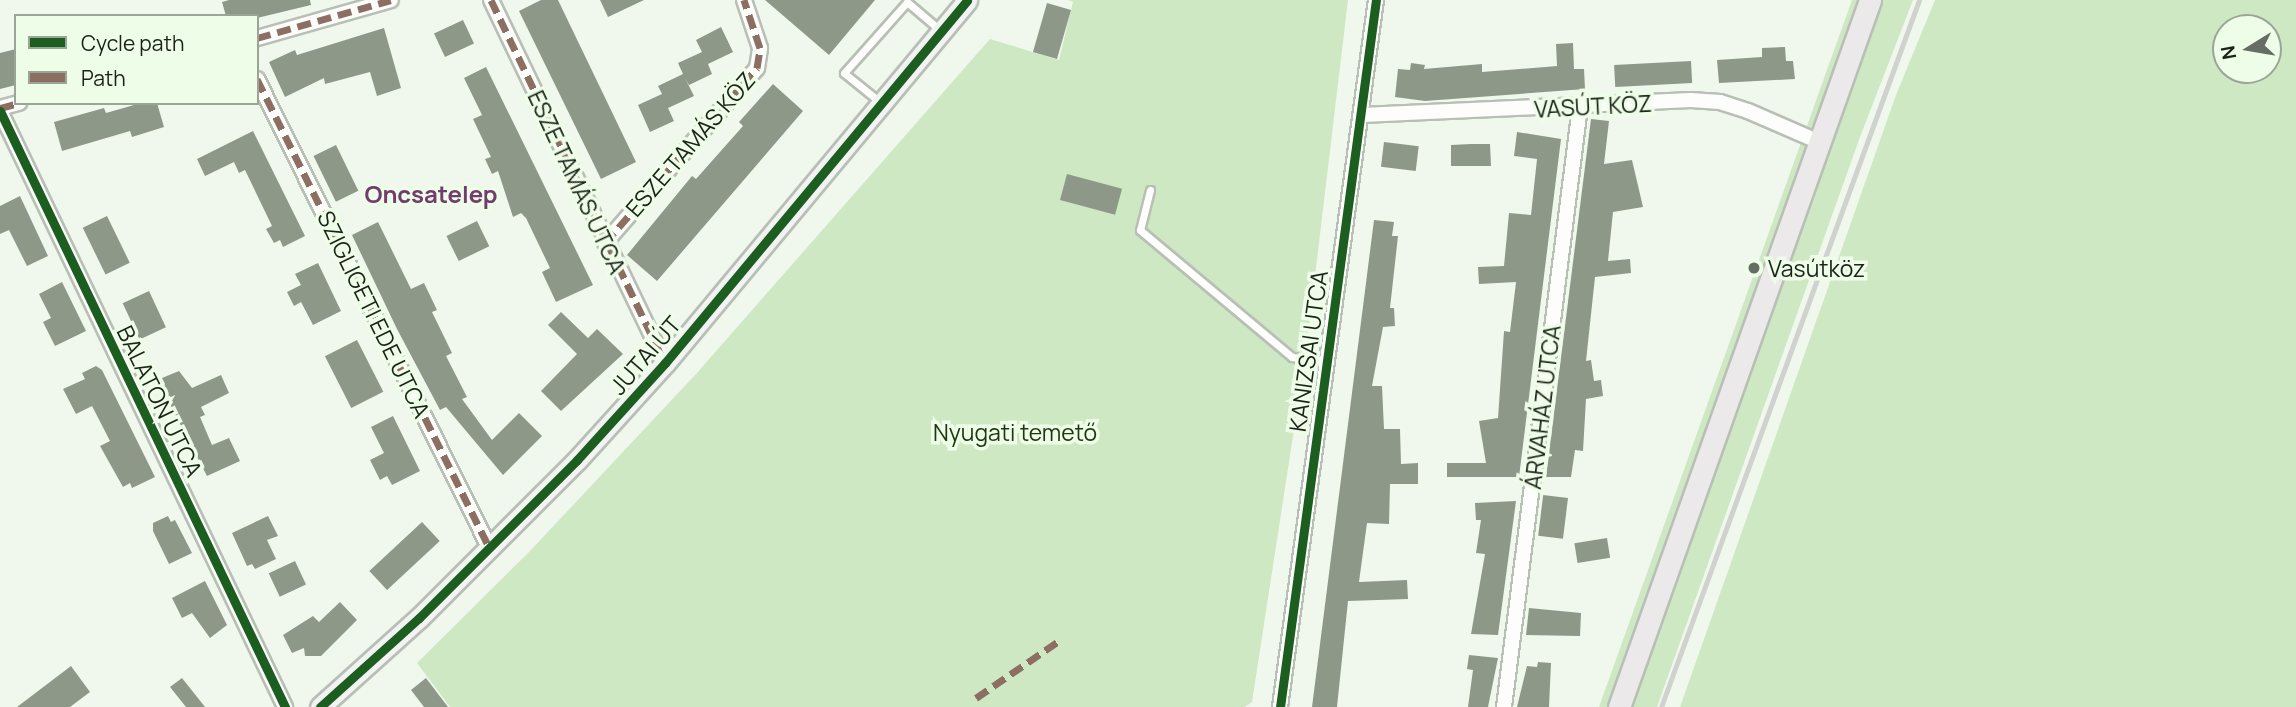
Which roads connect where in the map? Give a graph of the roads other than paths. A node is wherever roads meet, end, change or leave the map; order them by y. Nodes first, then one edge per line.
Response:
1 (391, 0) edge
2 (491, 0) edge
3 (744, 0) edge
4 (967, 0) edge
5 (1376, 0) edge
6 (1870, 0) edge
7 (908, 1) edge
8 (941, 30) junction
9 (259, 37) edge
10 (259, 83) edge
11 (880, 102) junction
12 (1580, 107) junction
13 (0, 110) edge
14 (1362, 115) junction
15 (1817, 141) junction
16 (1150, 190) dead end
17 (605, 243) junction
18 (1326, 361) junction
19 (665, 363) junction
20 (490, 549) junction
21 (285, 707) edge
22 (320, 707) edge
23 (1280, 707) edge
24 (1504, 707) edge
25 (1619, 707) edge

1 - 9 street
2 - 17 street, ESZE TAMÁS UTCA
3 - 17 street, ESZE TAMÁS KÖZ
4 - 8 street, JUTAI ÚT
5 - 14 street, KANIZSAI UTCA
6 - 15 main road
7 - 8 lane
7 - 11 lane
8 - 11 street, JUTAI ÚT
10 - 20 street, SZIGLIGETI EDE UTCA
11 - 19 street, JUTAI ÚT
12 - 14 street, VASÚT KÖZ
12 - 15 street, VASÚT KÖZ
12 - 24 street, ÁRVAHÁZ UTCA
13 - 21 street, BALATON UTCA
14 - 18 street, KANIZSAI UTCA
15 - 25 main road
16 - 18 lane
17 - 19 street, ESZE TAMÁS UTCA
18 - 23 street, KANIZSAI UTCA
19 - 20 street, JUTAI ÚT
20 - 22 street, JUTAI ÚT

